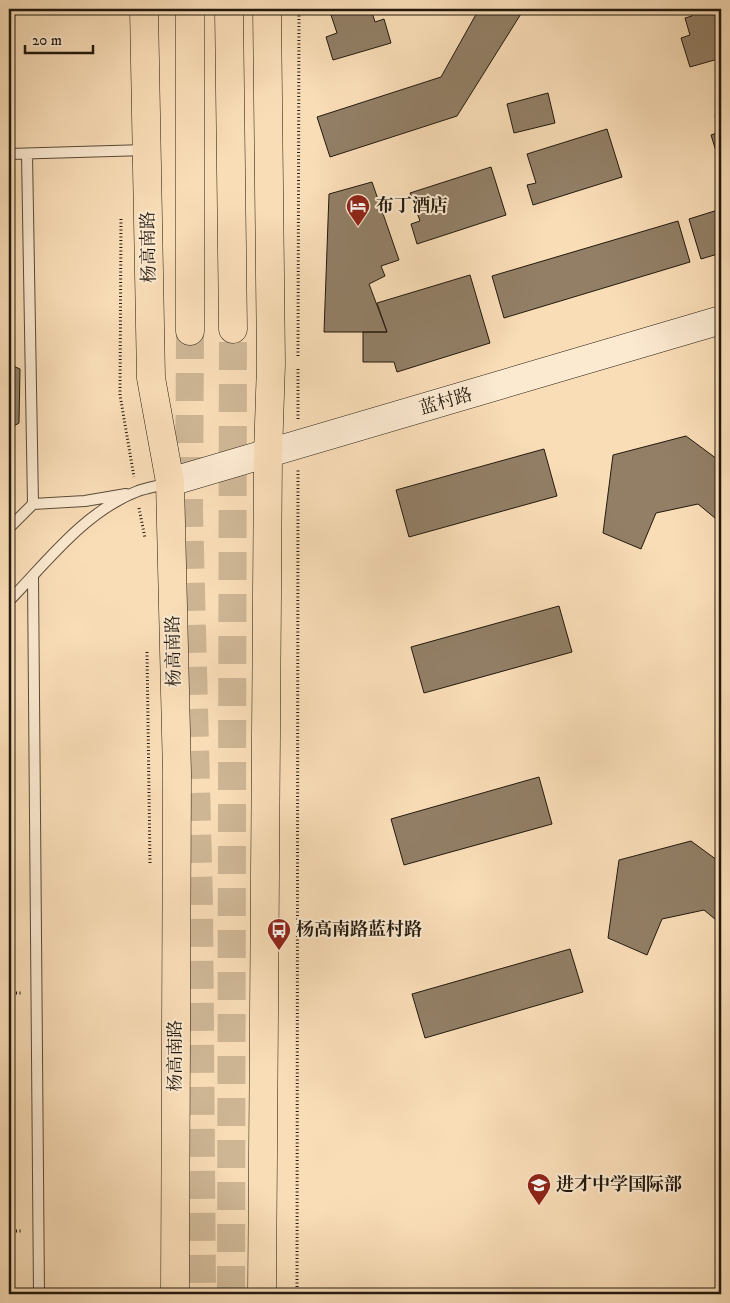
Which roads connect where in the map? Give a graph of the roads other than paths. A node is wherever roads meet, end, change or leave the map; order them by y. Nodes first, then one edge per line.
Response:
1 (144, 9) edge
2 (190, 9) edge
3 (229, 9) edge
4 (267, 9) edge
5 (147, 150) junction
6 (9, 154) edge
7 (27, 154) junction
8 (721, 320) edge
9 (233, 329) tunnel mouth
10 (190, 331) tunnel mouth
11 (268, 454) junction
12 (170, 482) junction
13 (136, 492) junction
14 (33, 504) junction
15 (9, 528) edge
16 (33, 576) junction
17 (9, 601) edge
18 (39, 1294) edge
19 (175, 1294) edge
20 (262, 1294) edge

1 - 5 main road, 杨高南路
2 - 10 main road
3 - 9 main road
4 - 11 main road
5 - 7 lane
5 - 12 main road, 杨高南路
6 - 7 lane
7 - 14 lane
8 - 11 street, 蓝村路
11 - 12 street, 蓝村路
11 - 20 main road
12 - 13 lane
12 - 19 main road, 杨高南路
13 - 14 lane
13 - 16 lane
14 - 15 lane
16 - 17 lane
16 - 18 lane

